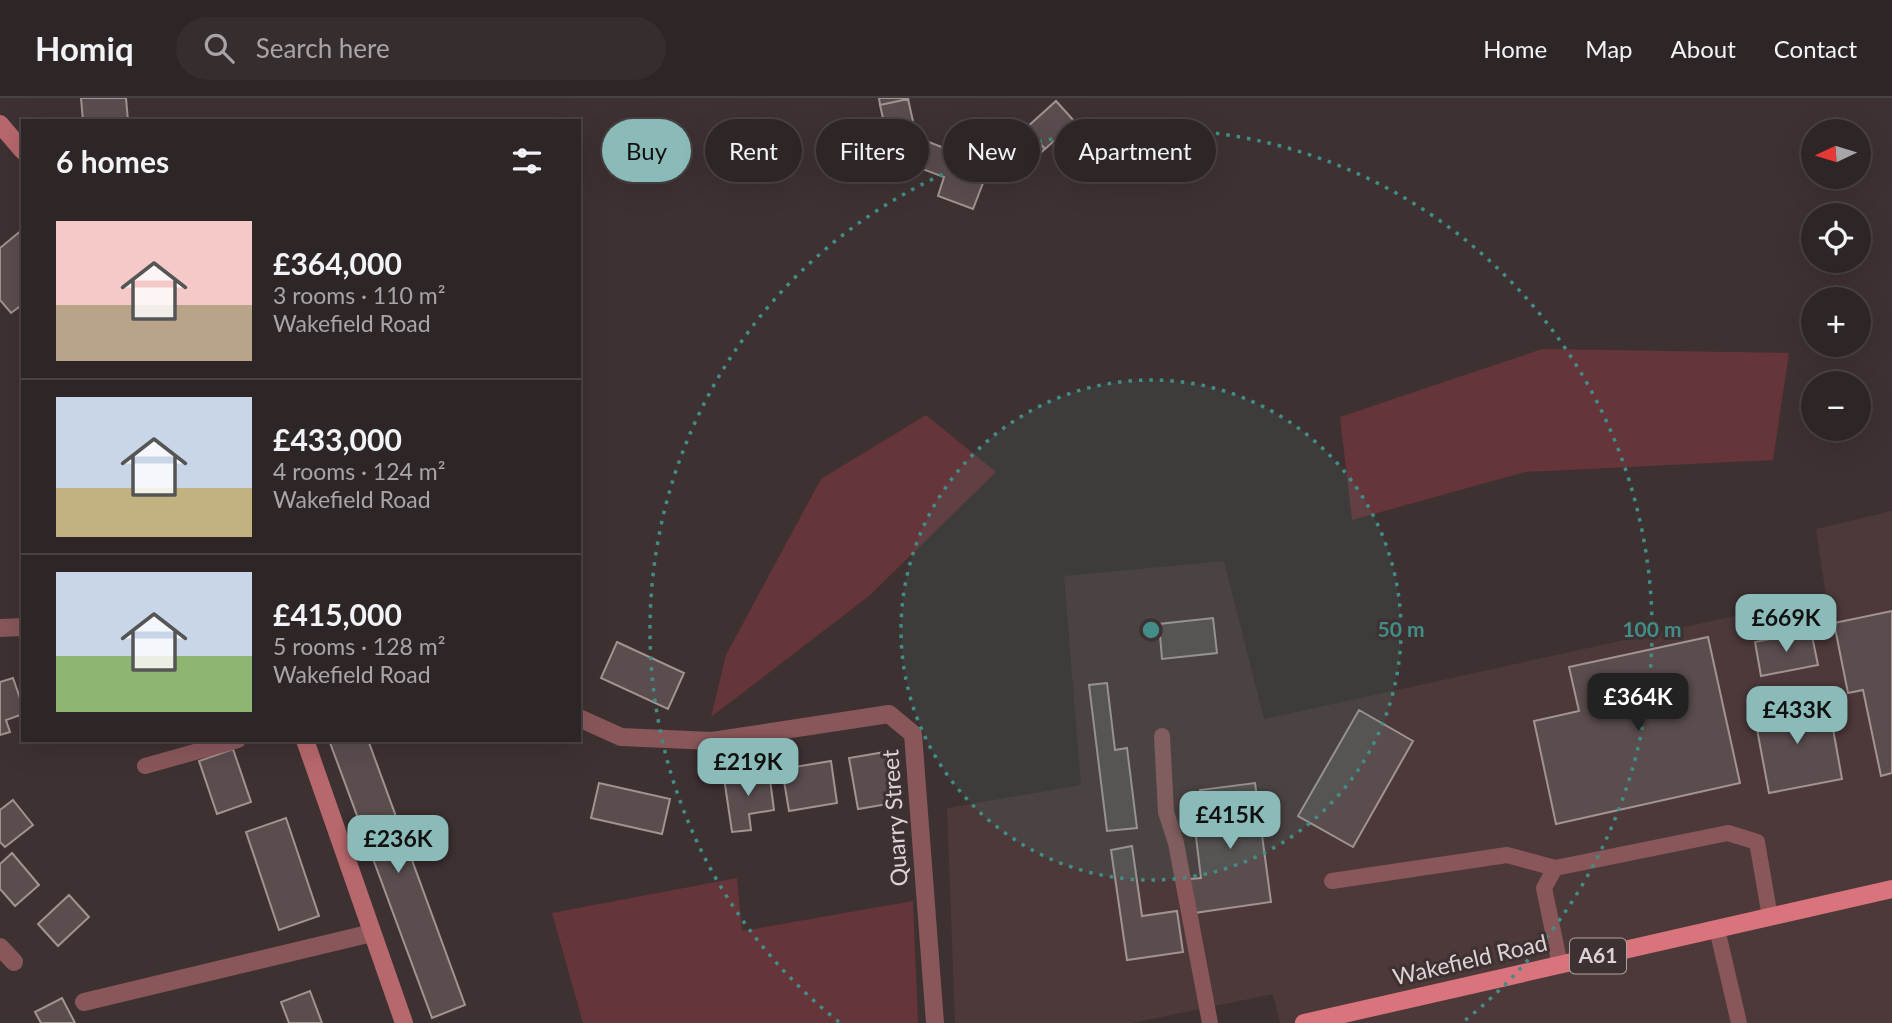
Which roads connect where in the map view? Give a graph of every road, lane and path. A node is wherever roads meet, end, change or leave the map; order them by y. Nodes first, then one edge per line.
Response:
1 (0, 124) edge
2 (21, 149) edge
3 (21, 627) edge
4 (0, 628) edge
5 (581, 719) edge
6 (1162, 736) dead end
7 (231, 742) edge
8 (306, 742) edge
9 (145, 766) dead end
10 (1555, 868) junction
11 (1332, 881) dead end
12 (1892, 890) edge
13 (1770, 917) junction
14 (1717, 929) junction
15 (372, 933) junction
16 (0, 947) edge
17 (14, 962) dead end
18 (1560, 965) junction
19 (84, 1002) dead end
20 (404, 1023) edge
21 (935, 1023) edge
22 (1210, 1023) edge
23 (1304, 1023) edge
24 (1739, 1023) edge

1 - 2 main road
3 - 4 street
5 - 21 street, Quarry Street
6 - 22 lane
7 - 9 lane
8 - 15 main road
10 - 11 lane
10 - 13 lane
10 - 18 lane
12 - 13 main road, Wakefield Road / A61
13 - 14 main road, Wakefield Road / A61
14 - 18 main road, Wakefield Road / A61
14 - 24 lane
15 - 19 street
15 - 20 main road
16 - 17 street
18 - 23 main road, Wakefield Road / A61

